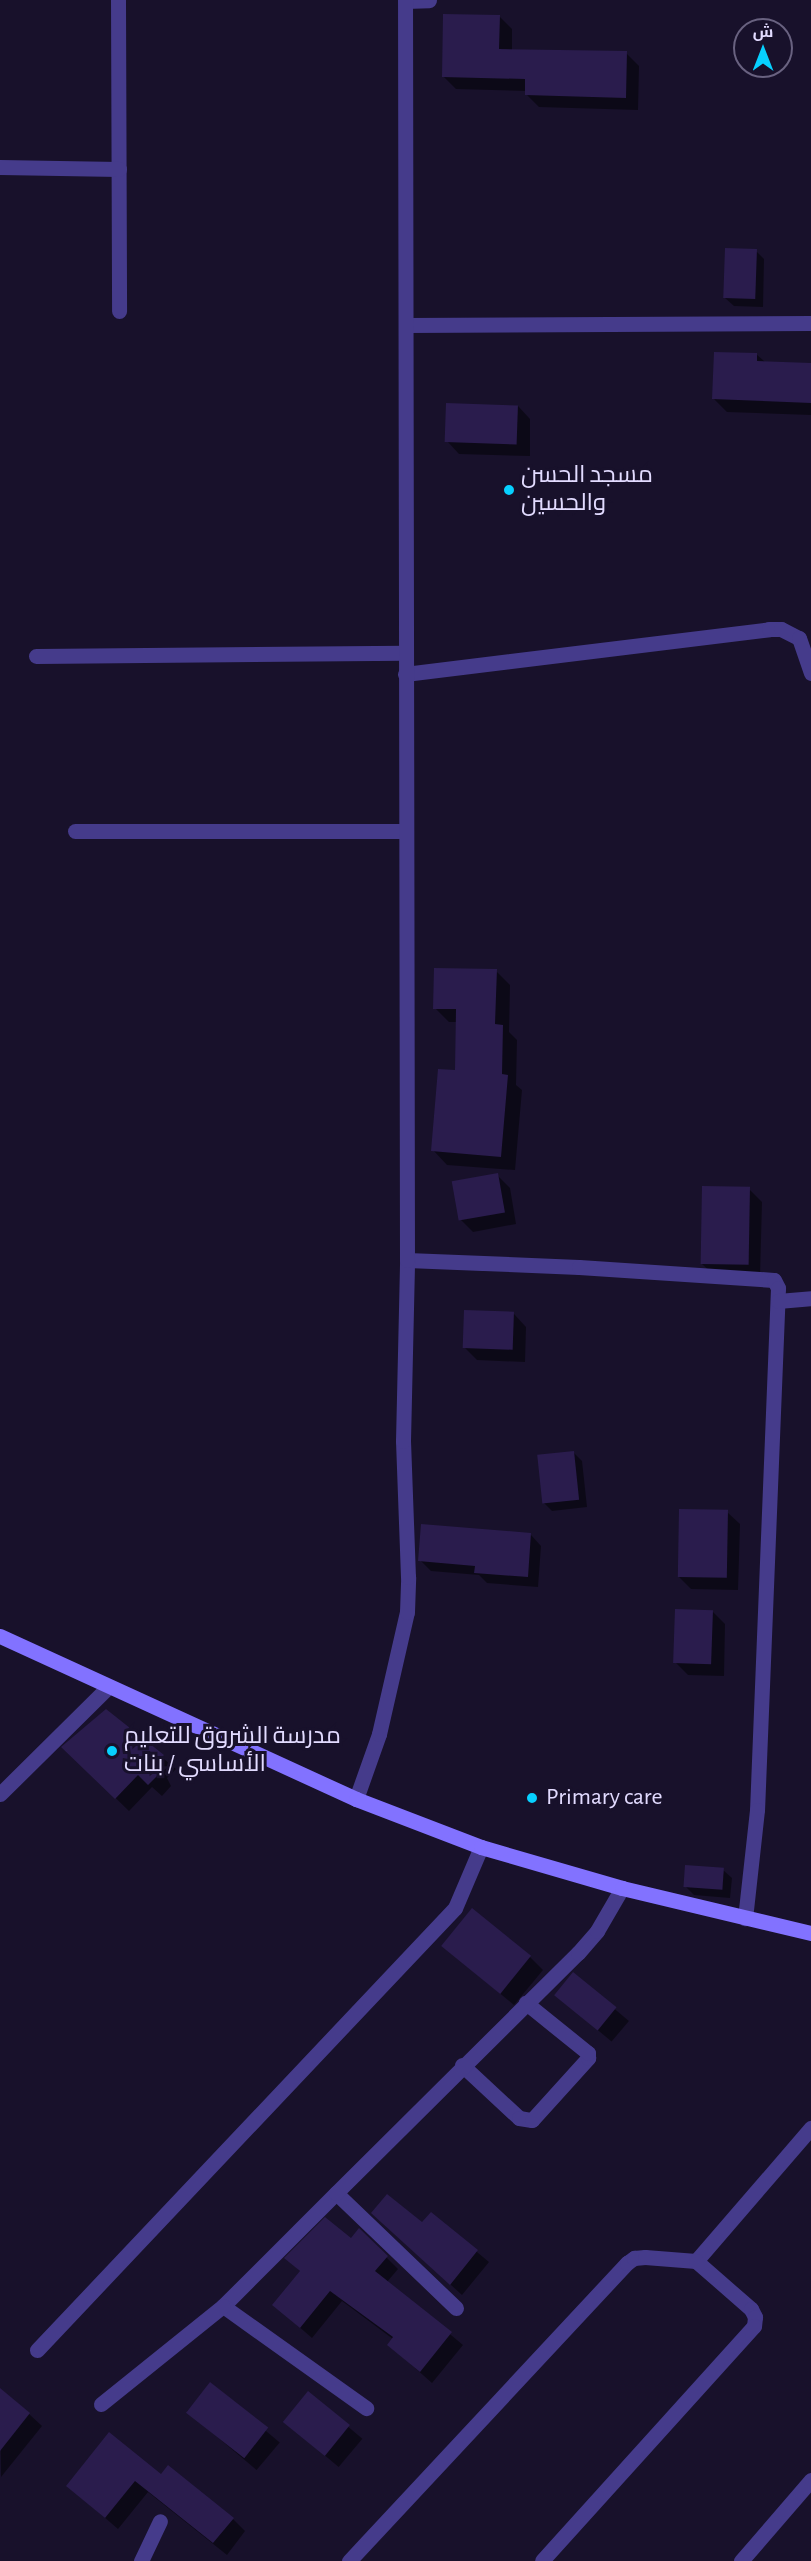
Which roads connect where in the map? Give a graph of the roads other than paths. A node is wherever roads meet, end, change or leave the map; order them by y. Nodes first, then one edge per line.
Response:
1 (118, 0) edge
2 (405, 0) edge
3 (429, 0) edge
4 (0, 167) edge
5 (119, 169) junction
6 (119, 311) dead end
7 (811, 323) edge
8 (406, 325) junction
9 (405, 653) junction
10 (36, 656) dead end
11 (811, 673) edge
12 (405, 674) junction
13 (75, 831) dead end
14 (405, 831) junction
15 (407, 1260) junction
16 (811, 1299) edge
17 (778, 1301) junction
18 (0, 1636) edge
19 (108, 1686) junction
20 (0, 1794) edge
21 (356, 1799) junction
22 (481, 1846) junction
23 (622, 1888) junction
24 (745, 1918) junction
25 (811, 1933) edge
26 (526, 2003) junction
27 (462, 2065) junction
28 (811, 2128) edge
29 (336, 2193) junction
30 (696, 2261) junction
31 (223, 2307) junction
32 (456, 2308) dead end
33 (38, 2350) dead end
34 (101, 2404) dead end
35 (366, 2408) dead end
36 (811, 2480) edge
37 (160, 2521) dead end
38 (141, 2561) edge
39 (349, 2561) edge
40 (542, 2561) edge
41 (741, 2561) edge

1 - 5 street
2 - 3 street
2 - 8 street
4 - 5 street
5 - 6 street
7 - 8 street
8 - 9 street
9 - 10 street
9 - 12 street
11 - 12 street
12 - 14 street
13 - 14 street
14 - 15 street
15 - 17 street
15 - 21 street
16 - 17 street
17 - 24 street
18 - 19 main road
19 - 20 street
19 - 21 main road
21 - 22 main road
22 - 23 main road
22 - 33 street
23 - 24 main road
23 - 26 street
24 - 25 main road
26 - 27 street
26 - 27 street
27 - 29 street
28 - 30 street
29 - 31 street
29 - 32 street
30 - 39 street
30 - 40 street
31 - 34 street
31 - 35 street
36 - 41 street
37 - 38 street

